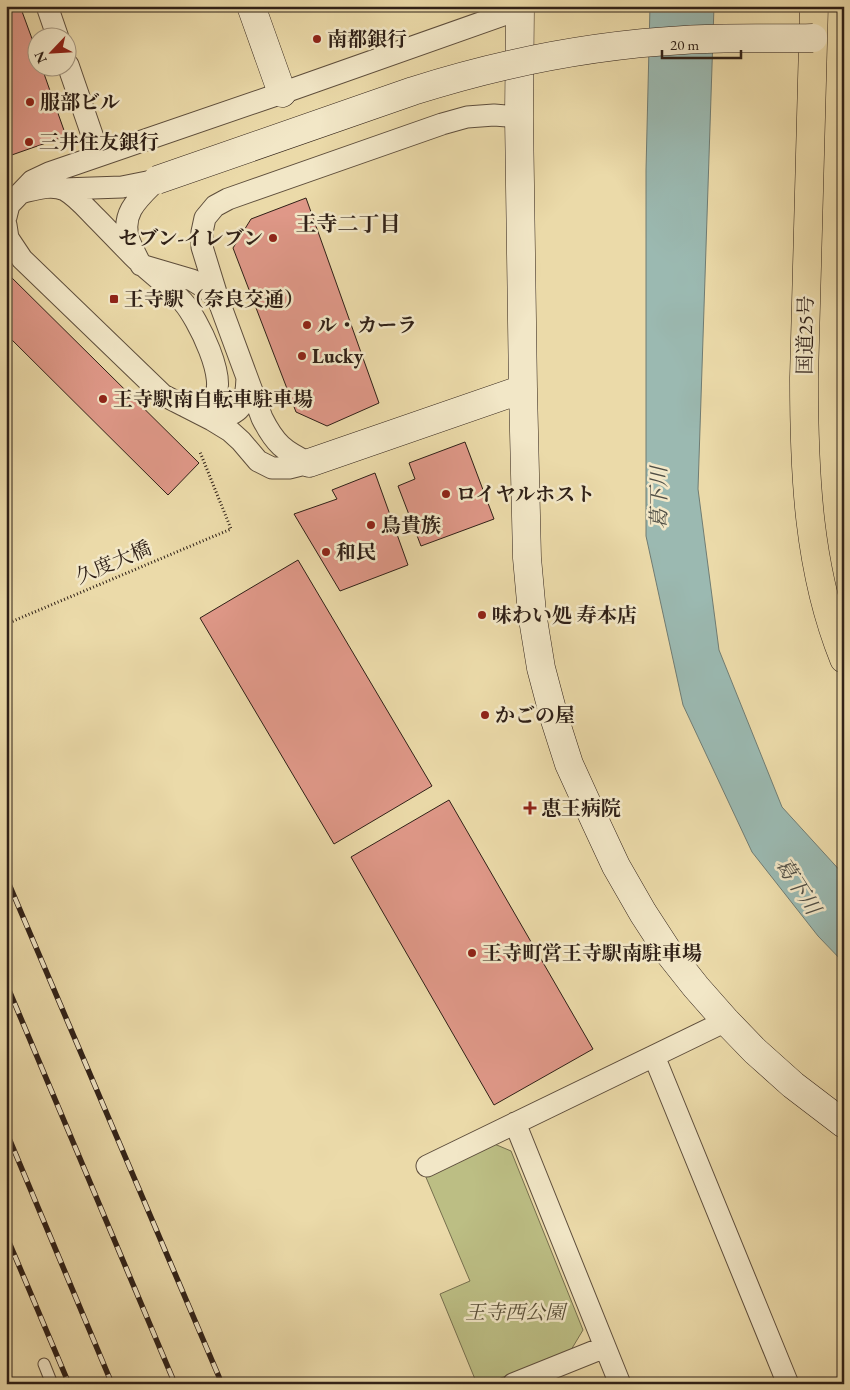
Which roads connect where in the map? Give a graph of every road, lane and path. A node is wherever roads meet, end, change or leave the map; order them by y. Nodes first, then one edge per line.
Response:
1 (47, 6) edge
2 (251, 6) edge
3 (814, 6) edge
4 (520, 8) edge
5 (55, 28) edge
6 (813, 38) junction
7 (72, 78) edge
8 (282, 94) junction
9 (519, 117) junction
10 (99, 156) junction
11 (157, 180) junction
12 (63, 189) junction
13 (14, 191) edge
14 (6, 217) edge
15 (6, 225) edge
16 (141, 265) junction
17 (218, 299) junction
18 (247, 378) junction
19 (523, 389) junction
20 (183, 406) junction
21 (212, 420) junction
22 (200, 452) dead end
23 (310, 463) junction
24 (6, 624) edge
25 (844, 659) edge
26 (726, 1021) junction
27 (654, 1056) junction
28 (515, 1123) junction
29 (844, 1124) edge
30 (427, 1166) dead end
31 (605, 1347) junction
32 (44, 1364) dead end
33 (52, 1384) edge
34 (513, 1384) edge
35 (620, 1384) edge
36 (788, 1384) edge

1 - 5 street
2 - 8 street
3 - 6 highway, 国道25号
4 - 8 street
4 - 9 street
6 - 11 street, bridge
6 - 25 highway, 国道25号
7 - 10 street
8 - 10 street
9 - 17 street
9 - 19 street
10 - 13 street
11 - 12 street
11 - 16 street
12 - 13 street
12 - 16 street
13 - 14 street
15 - 20 street
16 - 17 street
16 - 20 street
17 - 18 street
18 - 21 street
18 - 23 street
19 - 23 street
19 - 26 street
20 - 21 street
21 - 23 street
22 - 24 path, 久度大橋
26 - 27 street
26 - 29 street
27 - 28 street
27 - 36 street
28 - 30 street
28 - 31 street
31 - 34 street
31 - 35 street
32 - 33 lane

